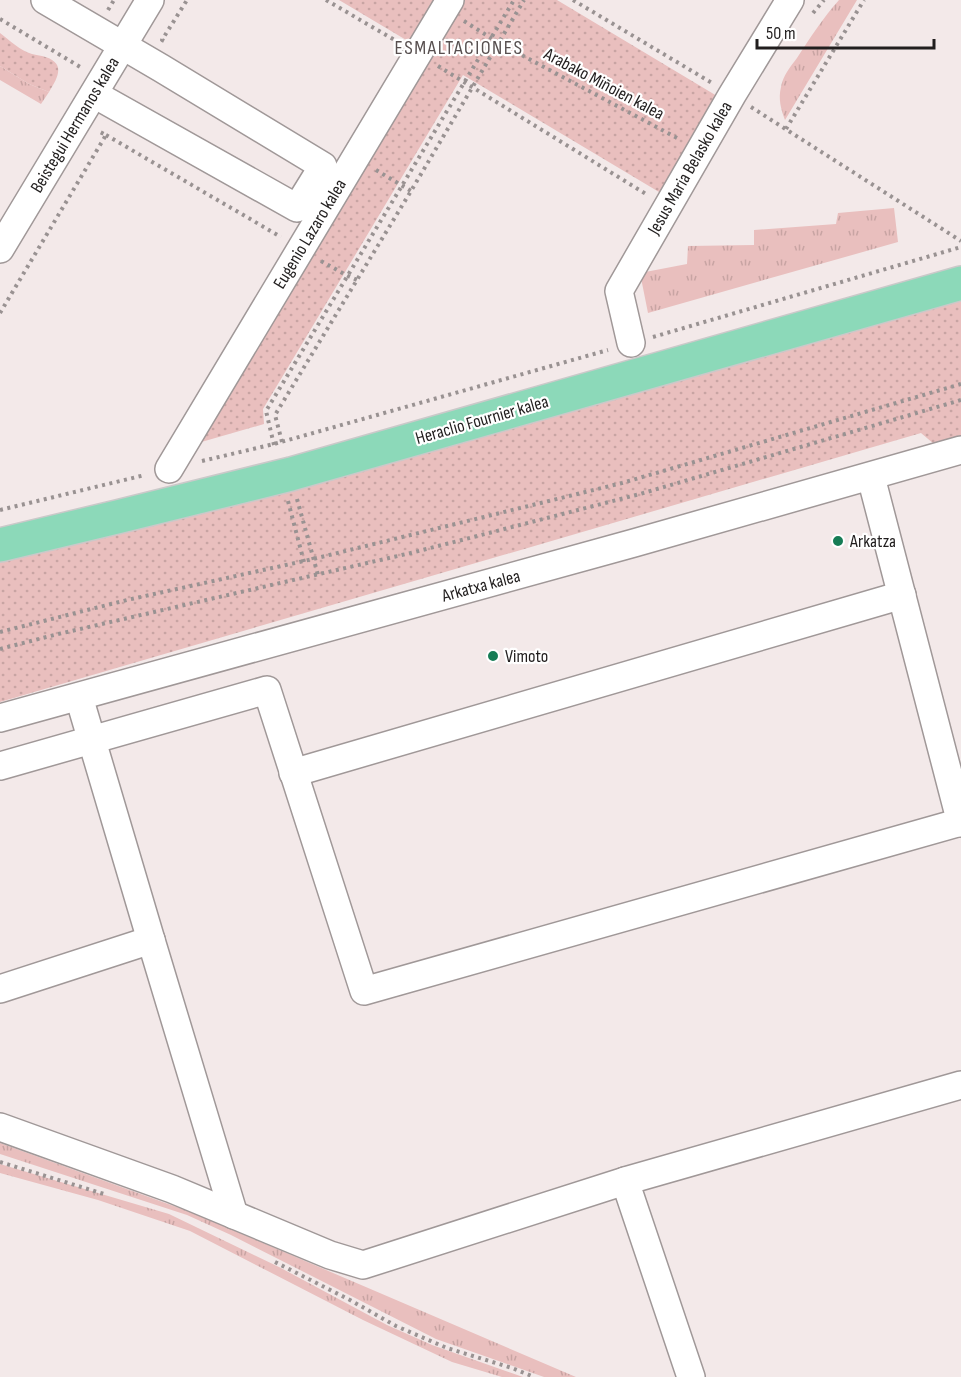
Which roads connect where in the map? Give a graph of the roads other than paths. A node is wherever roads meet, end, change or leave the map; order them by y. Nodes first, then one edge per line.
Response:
1 (45, 0) edge
2 (150, 0) edge
3 (790, 0) edge
4 (448, 4) edge
5 (122, 46) junction
6 (85, 86) junction
7 (0, 249) edge
8 (961, 282) edge
9 (631, 343) road end
10 (961, 450) edge
11 (170, 469) road end
12 (871, 477) junction
13 (0, 544) edge
14 (902, 595) junction
15 (257, 648) junction
16 (267, 690) junction
17 (79, 697) junction
18 (0, 718) edge
19 (92, 741) junction
20 (0, 766) edge
21 (293, 773) junction
22 (961, 822) edge
23 (151, 940) junction
24 (0, 989) edge
25 (961, 1085) edge
26 (0, 1127) edge
27 (625, 1180) junction
28 (234, 1215) junction
29 (691, 1377) edge

1 - 5 street
2 - 5 street, Beistegui Hermanos kalea
3 - 9 street, Jesus Maria Belasko kalea
4 - 11 street, Eugenio Lazaro kalea
5 - 6 street, Beistegui Hermanos kalea
5 - 6 street
6 - 7 street, Beistegui Hermanos kalea
8 - 13 main road, Heraclio Fournier kalea
10 - 12 street, Arkatxa kalea
12 - 14 street
12 - 15 street, Arkatxa kalea
14 - 21 street
14 - 22 street
15 - 16 street
15 - 17 street, Arkatxa kalea
16 - 19 street
16 - 21 street
17 - 18 street, Arkatxa kalea
17 - 19 street
19 - 20 street
19 - 23 street
21 - 22 street
23 - 24 street
23 - 28 street
25 - 27 street
26 - 28 street
27 - 28 street
27 - 29 street

